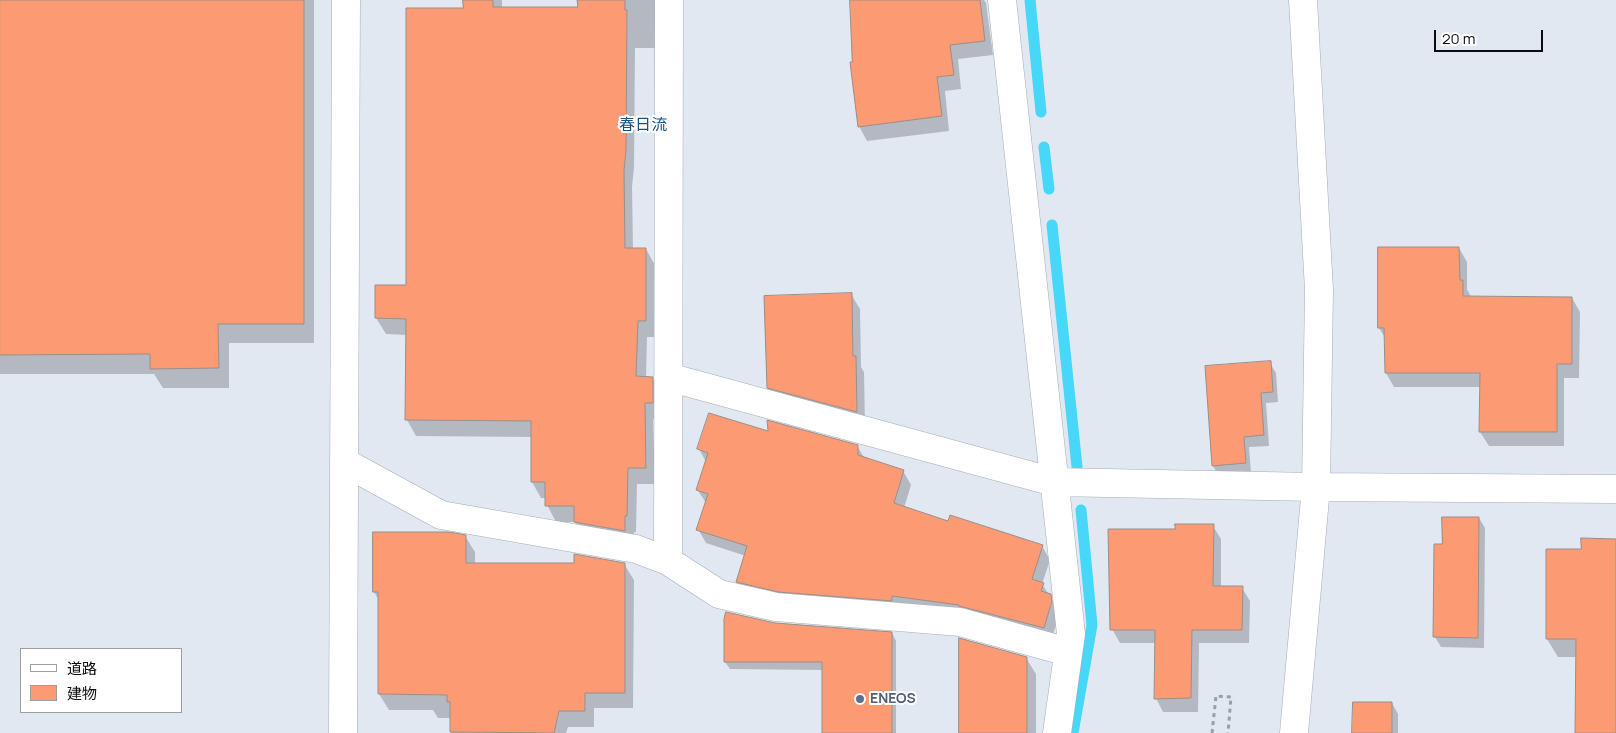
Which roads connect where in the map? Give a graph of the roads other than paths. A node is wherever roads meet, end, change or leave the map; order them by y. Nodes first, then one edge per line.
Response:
1 (346, 0) edge
2 (669, 0) edge
3 (1002, 0) edge
4 (1303, 0) edge
5 (668, 377) junction
6 (344, 462) junction
7 (1054, 482) junction
8 (1316, 487) junction
9 (1616, 489) edge
10 (668, 561) junction
11 (1068, 652) junction
12 (343, 733) edge
13 (1057, 733) edge
14 (1294, 733) edge

1 - 6 street
2 - 5 street
3 - 7 street
4 - 8 street
5 - 7 street
5 - 10 street
6 - 10 street
6 - 12 street
7 - 8 street
7 - 11 street
8 - 9 street
8 - 14 street
10 - 11 street
11 - 13 street

